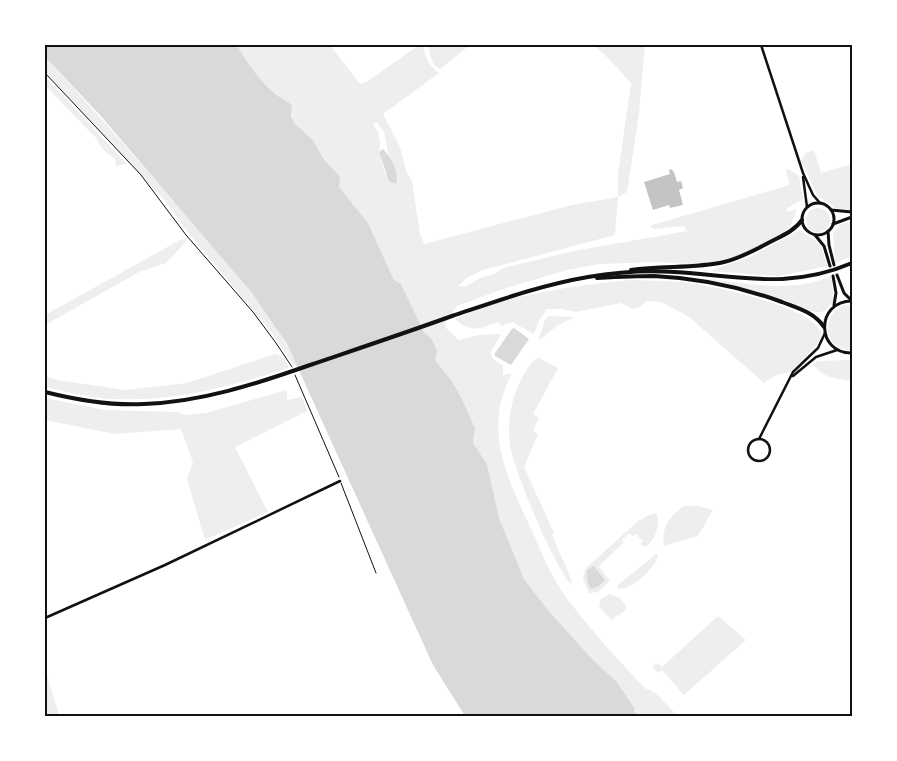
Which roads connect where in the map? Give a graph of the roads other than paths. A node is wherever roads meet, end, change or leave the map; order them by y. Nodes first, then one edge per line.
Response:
1 (761, 45) edge
2 (803, 173) junction
3 (820, 204) junction
4 (807, 208) junction
5 (831, 210) junction
6 (852, 212) edge
7 (852, 217) edge
8 (802, 220) junction
9 (833, 224) junction
10 (828, 230) junction
11 (815, 234) junction
12 (852, 263) edge
13 (615, 273) junction
14 (587, 277) junction
15 (852, 301) edge
16 (834, 306) junction
17 (824, 327) junction
18 (825, 333) junction
19 (837, 350) junction
20 (852, 353) edge
21 (790, 379) junction
22 (45, 392) edge
23 (759, 439) junction
24 (340, 481) road end
25 (45, 618) edge

1 - 2 street
2 - 3 street
2 - 4 street
3 - 4 main road
3 - 5 main road
4 - 8 main road
5 - 6 main road
5 - 9 main road
7 - 9 main road
8 - 11 main road
8 - 13 main road
9 - 10 main road
10 - 11 main road
10 - 11 main road
12 - 13 main road
13 - 14 main road
14 - 17 main road
14 - 22 main road
15 - 16 main road
15 - 16 main road
16 - 17 main road
17 - 18 main road
18 - 19 main road
18 - 21 street
19 - 20 main road
19 - 21 street
21 - 23 street
23 - 23 street
24 - 25 street

